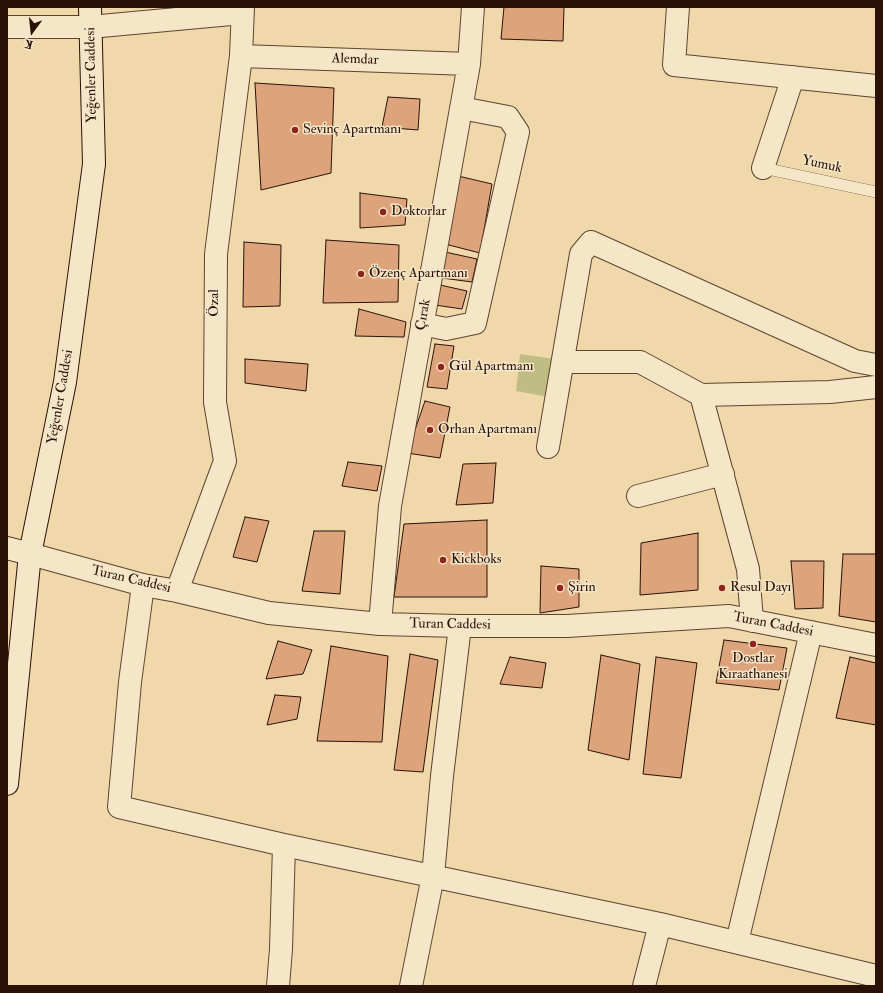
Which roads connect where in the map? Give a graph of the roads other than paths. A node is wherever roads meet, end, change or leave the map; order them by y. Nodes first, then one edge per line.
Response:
1 (473, 7) edge
2 (678, 7) edge
3 (243, 10) edge
4 (90, 17) edge
5 (7, 27) edge
6 (241, 56) junction
7 (469, 64) junction
8 (792, 77) junction
9 (876, 86) edge
10 (461, 108) junction
11 (763, 168) joint
12 (876, 192) edge
13 (422, 324) junction
14 (563, 362) junction
15 (876, 365) edge
16 (876, 387) edge
17 (701, 395) junction
18 (548, 447) dead end
19 (723, 474) junction
20 (638, 496) dead end
21 (7, 548) edge
22 (30, 554) junction
23 (143, 585) junction
24 (177, 591) junction
25 (752, 621) junction
26 (380, 624) junction
27 (460, 626) junction
28 (811, 632) junction
29 (876, 645) edge
30 (7, 784) edge
31 (284, 845) junction
32 (434, 876) junction
33 (660, 924) junction
34 (737, 942) junction
35 (876, 976) edge
36 (278, 986) edge
37 (411, 986) edge
38 (644, 986) edge

1 - 7 street, Çırak
2 - 8 street
3 - 4 street
3 - 6 street, Özal
4 - 5 street
4 - 22 street, Yeğenler Caddesi
6 - 7 street, Alemdar
6 - 24 street, Özal
7 - 10 street, Çırak
8 - 9 street
8 - 11 street
10 - 13 street, Çırak
10 - 13 street
11 - 12 lane, Yumuk
13 - 26 street, Çırak
14 - 15 street
14 - 17 street
14 - 18 street
16 - 17 street
17 - 19 street
19 - 20 street
19 - 25 street
21 - 22 street, Turan Caddesi
22 - 23 street, Turan Caddesi
22 - 30 street, Yeğenler Caddesi
23 - 24 street, Turan Caddesi
23 - 31 street
24 - 26 street, Turan Caddesi
25 - 27 street, Turan Caddesi
25 - 28 street, Turan Caddesi
26 - 27 street, Turan Caddesi
27 - 32 street
28 - 29 street, Turan Caddesi
28 - 34 street
31 - 32 street
31 - 36 street
32 - 33 street
32 - 37 street
33 - 34 street
33 - 38 street
34 - 35 street

